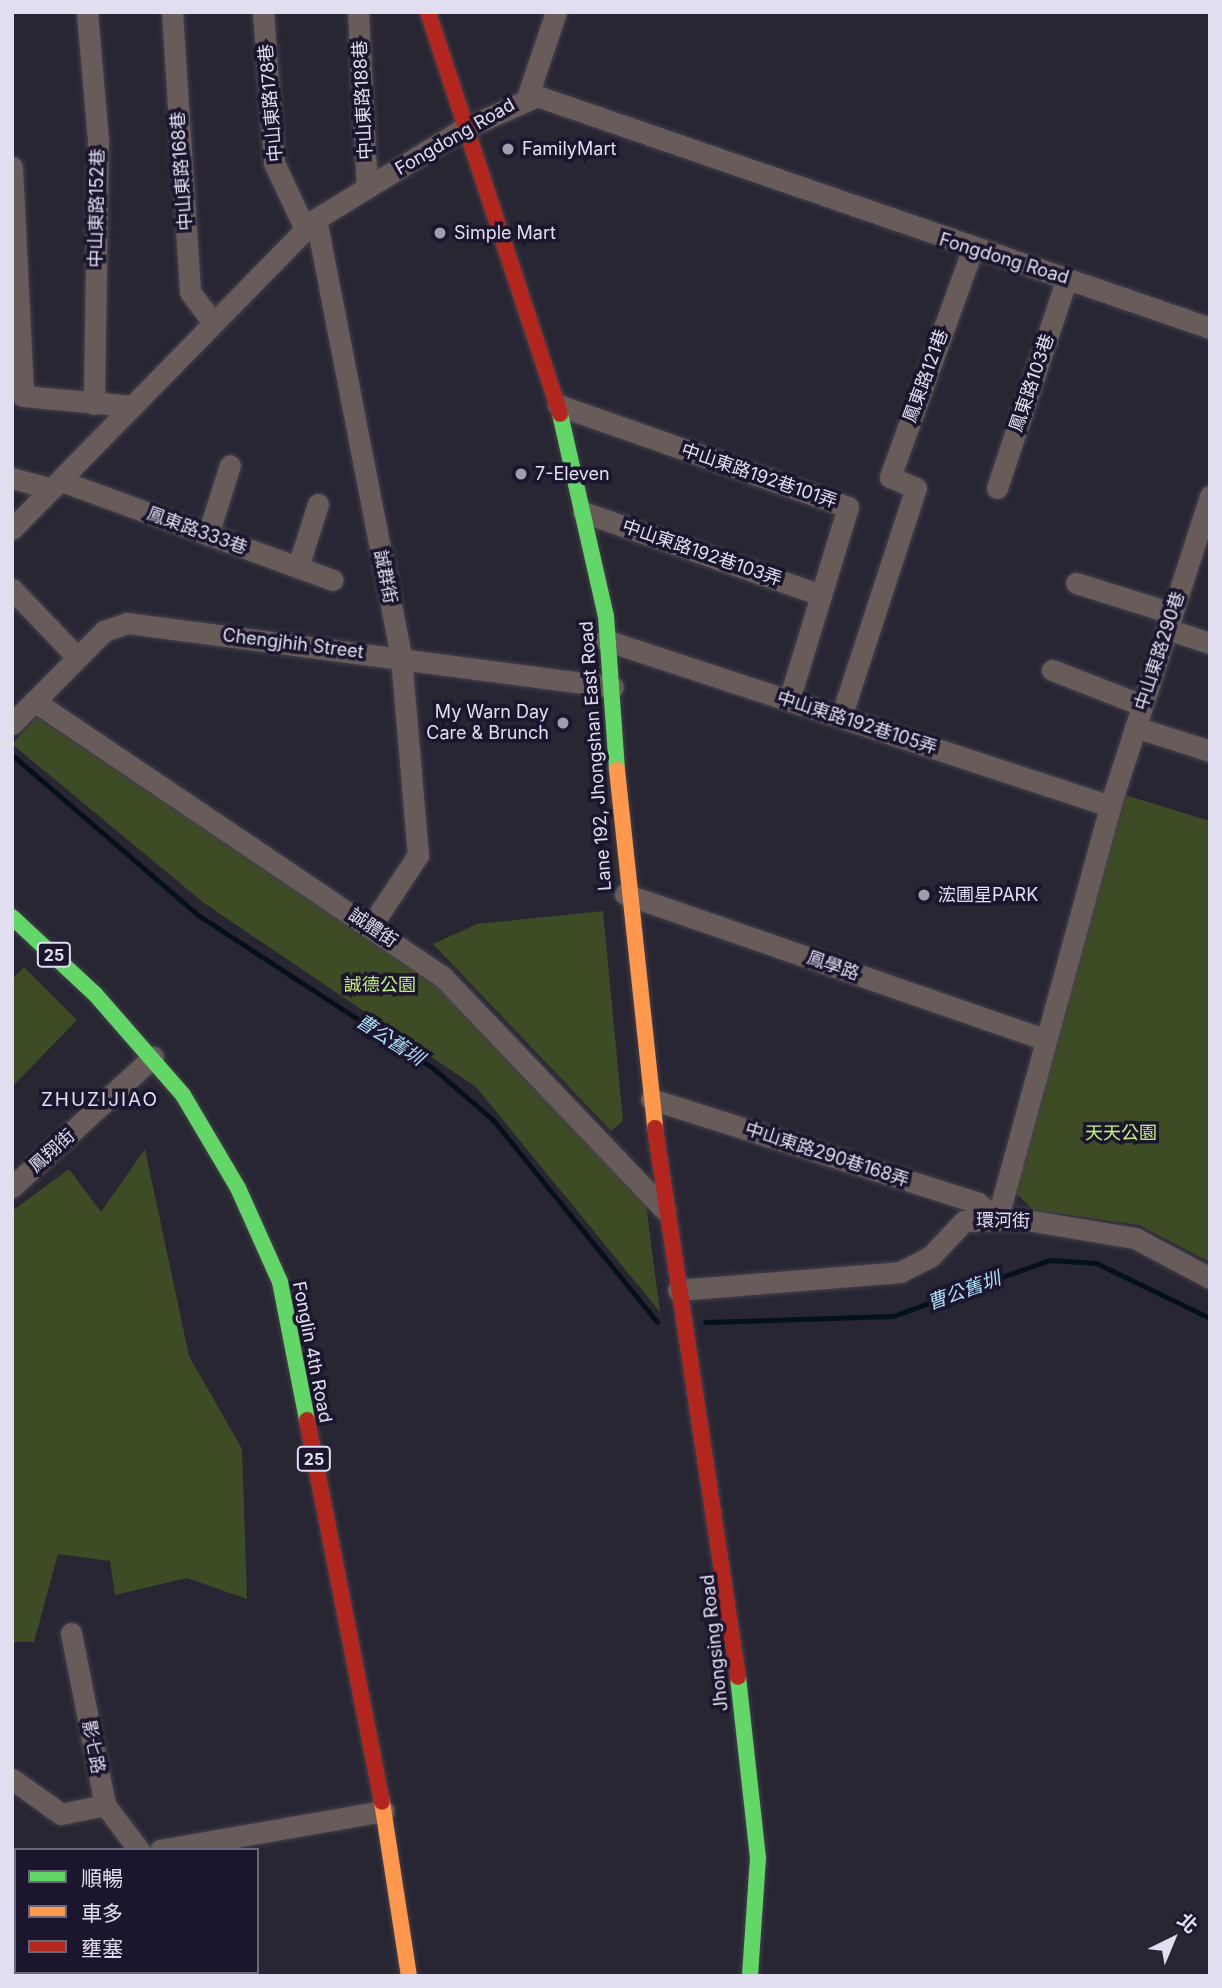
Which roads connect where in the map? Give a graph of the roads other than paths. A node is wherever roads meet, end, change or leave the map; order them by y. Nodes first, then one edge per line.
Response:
1 (87, 12) edge
2 (172, 12) edge
3 (263, 12) edge
4 (358, 12) edge
5 (428, 12) edge
6 (556, 12) edge
7 (527, 98) junction
8 (463, 129) junction
9 (12, 167) edge
10 (368, 188) junction
11 (311, 224) junction
12 (972, 250) junction
13 (1067, 278) junction
14 (213, 323) junction
15 (1210, 328) edge
16 (94, 404) junction
17 (558, 405) junction
18 (133, 406) junction
19 (230, 465) dead end
20 (12, 478) edge
21 (56, 485) junction
22 (997, 488) dead end
23 (1210, 497) edge
24 (318, 504) dead end
25 (583, 512) junction
26 (12, 529) edge
27 (208, 535) junction
28 (298, 567) junction
29 (333, 580) dead end
30 (1076, 583) dead end
31 (12, 589) edge
32 (821, 595) junction
33 (1169, 621) junction
34 (605, 640) junction
35 (1210, 643) edge
36 (77, 657) junction
37 (401, 657) junction
38 (1052, 670) dead end
39 (613, 687) junction
40 (34, 701) junction
41 (789, 701) junction
42 (1142, 705) junction
43 (841, 718) junction
44 (12, 724) edge
45 (1135, 727) junction
46 (1210, 751) edge
47 (1110, 806) junction
48 (625, 894) junction
49 (12, 917) edge
50 (371, 926) junction
51 (12, 943) edge
52 (1042, 1038) junction
53 (146, 1064) junction
54 (651, 1099) junction
55 (167, 1107) dead end
56 (12, 1187) edge
57 (665, 1210) junction
58 (996, 1220) junction
59 (1210, 1278) edge
60 (679, 1299) junction
61 (71, 1633) dead end
62 (352, 1748) dead end
63 (12, 1779) edge
64 (105, 1805) junction
65 (375, 1812) junction
66 (137, 1848) edge
67 (171, 1848) edge
68 (390, 1976) edge
69 (410, 1976) edge
70 (750, 1976) edge

1 - 16 street, 中山東路152巷
2 - 14 street, 中山東路168巷
3 - 11 street, 中山東路178巷
4 - 10 street, 中山東路188巷
5 - 8 street, Lane 192, Jhongshan East Road
6 - 7 street
7 - 8 street, Fongdong Road
7 - 12 street, Fongdong Road
8 - 10 street, Fongdong Road
8 - 17 street, Lane 192, Jhongshan East Road
9 - 16 street
10 - 11 street, Fongdong Road
11 - 14 street, Fongdong Road
11 - 37 street, 誠群街
12 - 13 street, Fongdong Road
12 - 43 street, 鳳東路121巷
13 - 15 street, Fongdong Road
13 - 22 street, 鳳東路103巷
14 - 18 street, Fongdong Road
16 - 18 street
17 - 25 street, Lane 192, Jhongshan East Road
17 - 32 street, 中山東路192巷101弄
18 - 21 street, Fongdong Road
19 - 27 street
20 - 21 street, 鳳東路333巷
21 - 26 street, Fongdong Road
21 - 27 street, 鳳東路333巷
23 - 33 street, 中山東路290巷
24 - 28 street
25 - 32 street, 中山東路192巷103弄
25 - 34 street, Lane 192, Jhongshan East Road
27 - 28 street, 鳳東路333巷
28 - 29 street, 鳳東路333巷
30 - 33 street
31 - 36 street
32 - 41 street, 中山東路192巷101弄
33 - 35 street
33 - 42 street, 中山東路290巷
34 - 39 street, Lane 192, Jhongshan East Road
34 - 41 street, 中山東路192巷105弄
36 - 37 street, Chengjhih Street
36 - 40 street, Chengjhih Street
37 - 39 street, Chengjhih Street
37 - 50 street, 誠群街
38 - 42 street
39 - 48 street, Lane 192, Jhongshan East Road
40 - 44 street, Chengjhih Street
40 - 50 street, 誠體街
41 - 43 street, 中山東路192巷105弄
42 - 45 street, 中山東路290巷
43 - 47 street, 中山東路192巷105弄
45 - 46 street
45 - 47 street, 中山東路290巷
47 - 52 street, 中山東路290巷
48 - 52 street, 鳳學路
48 - 54 street, Lane 192, Jhongshan East Road
49 - 53 street, Fonglin 4th Road / 25
50 - 57 street, 誠體街
51 - 53 street, Fonglin 4th Road / 25
52 - 58 street, 中山東路290巷
53 - 55 street, Fonglin 4th Road / 25
53 - 56 street, 鳳翔街
53 - 65 street, Fonglin 4th Road / 25
54 - 57 street, Lane 192, Jhongshan East Road
54 - 58 street, 中山東路290巷168弄
57 - 60 street, Lane 192, Jhongshan East Road
58 - 59 street, 環河街
58 - 60 street, 環河街
60 - 70 street, Jhongsing Road
61 - 64 street, 影七路
62 - 65 street, Fonglin 4th Road / 25
63 - 64 street
64 - 66 street, 影七路
65 - 67 street
65 - 68 street, Fonglin 4th Road / 25
65 - 69 street, Fonglin 4th Road / 25

